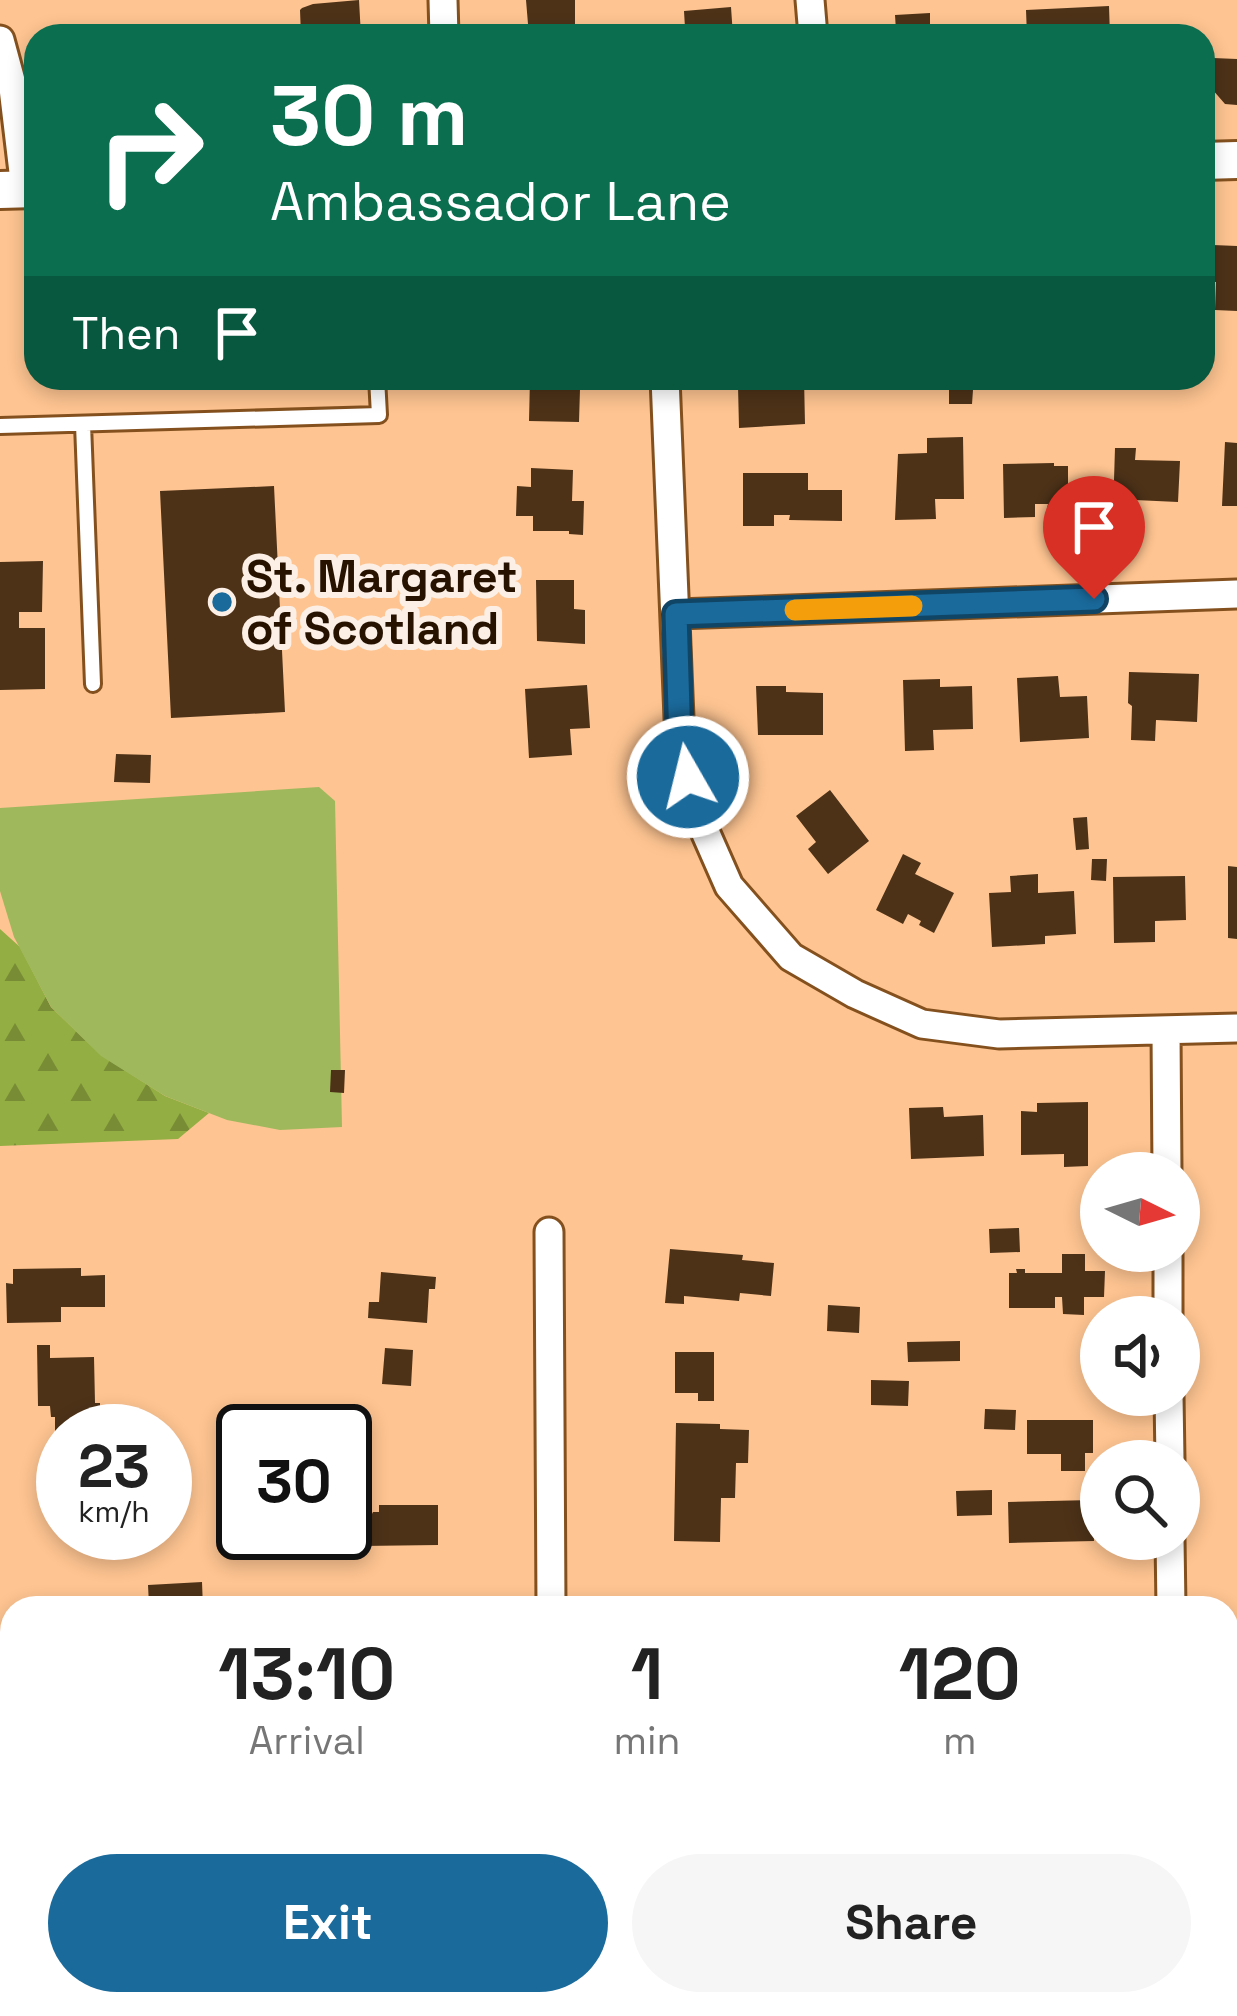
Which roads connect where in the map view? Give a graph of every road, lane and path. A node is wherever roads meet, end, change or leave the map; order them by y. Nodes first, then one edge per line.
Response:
1 (0, 40) edge
2 (20, 189) edge
3 (378, 390) edge
4 (666, 390) edge
5 (83, 424) junction
6 (0, 426) edge
7 (1237, 594) edge
8 (676, 614) junction
9 (93, 684) dead end
10 (1237, 1028) edge
11 (1166, 1030) junction
12 (1167, 1152) edge
13 (549, 1232) dead end
14 (1170, 1560) edge
15 (550, 1596) edge
16 (1171, 1596) edge

1 - 2 street
3 - 5 lane
4 - 8 street
5 - 6 lane
5 - 9 lane
7 - 8 street
8 - 11 street
10 - 11 street
11 - 12 street
13 - 15 street
14 - 16 street

